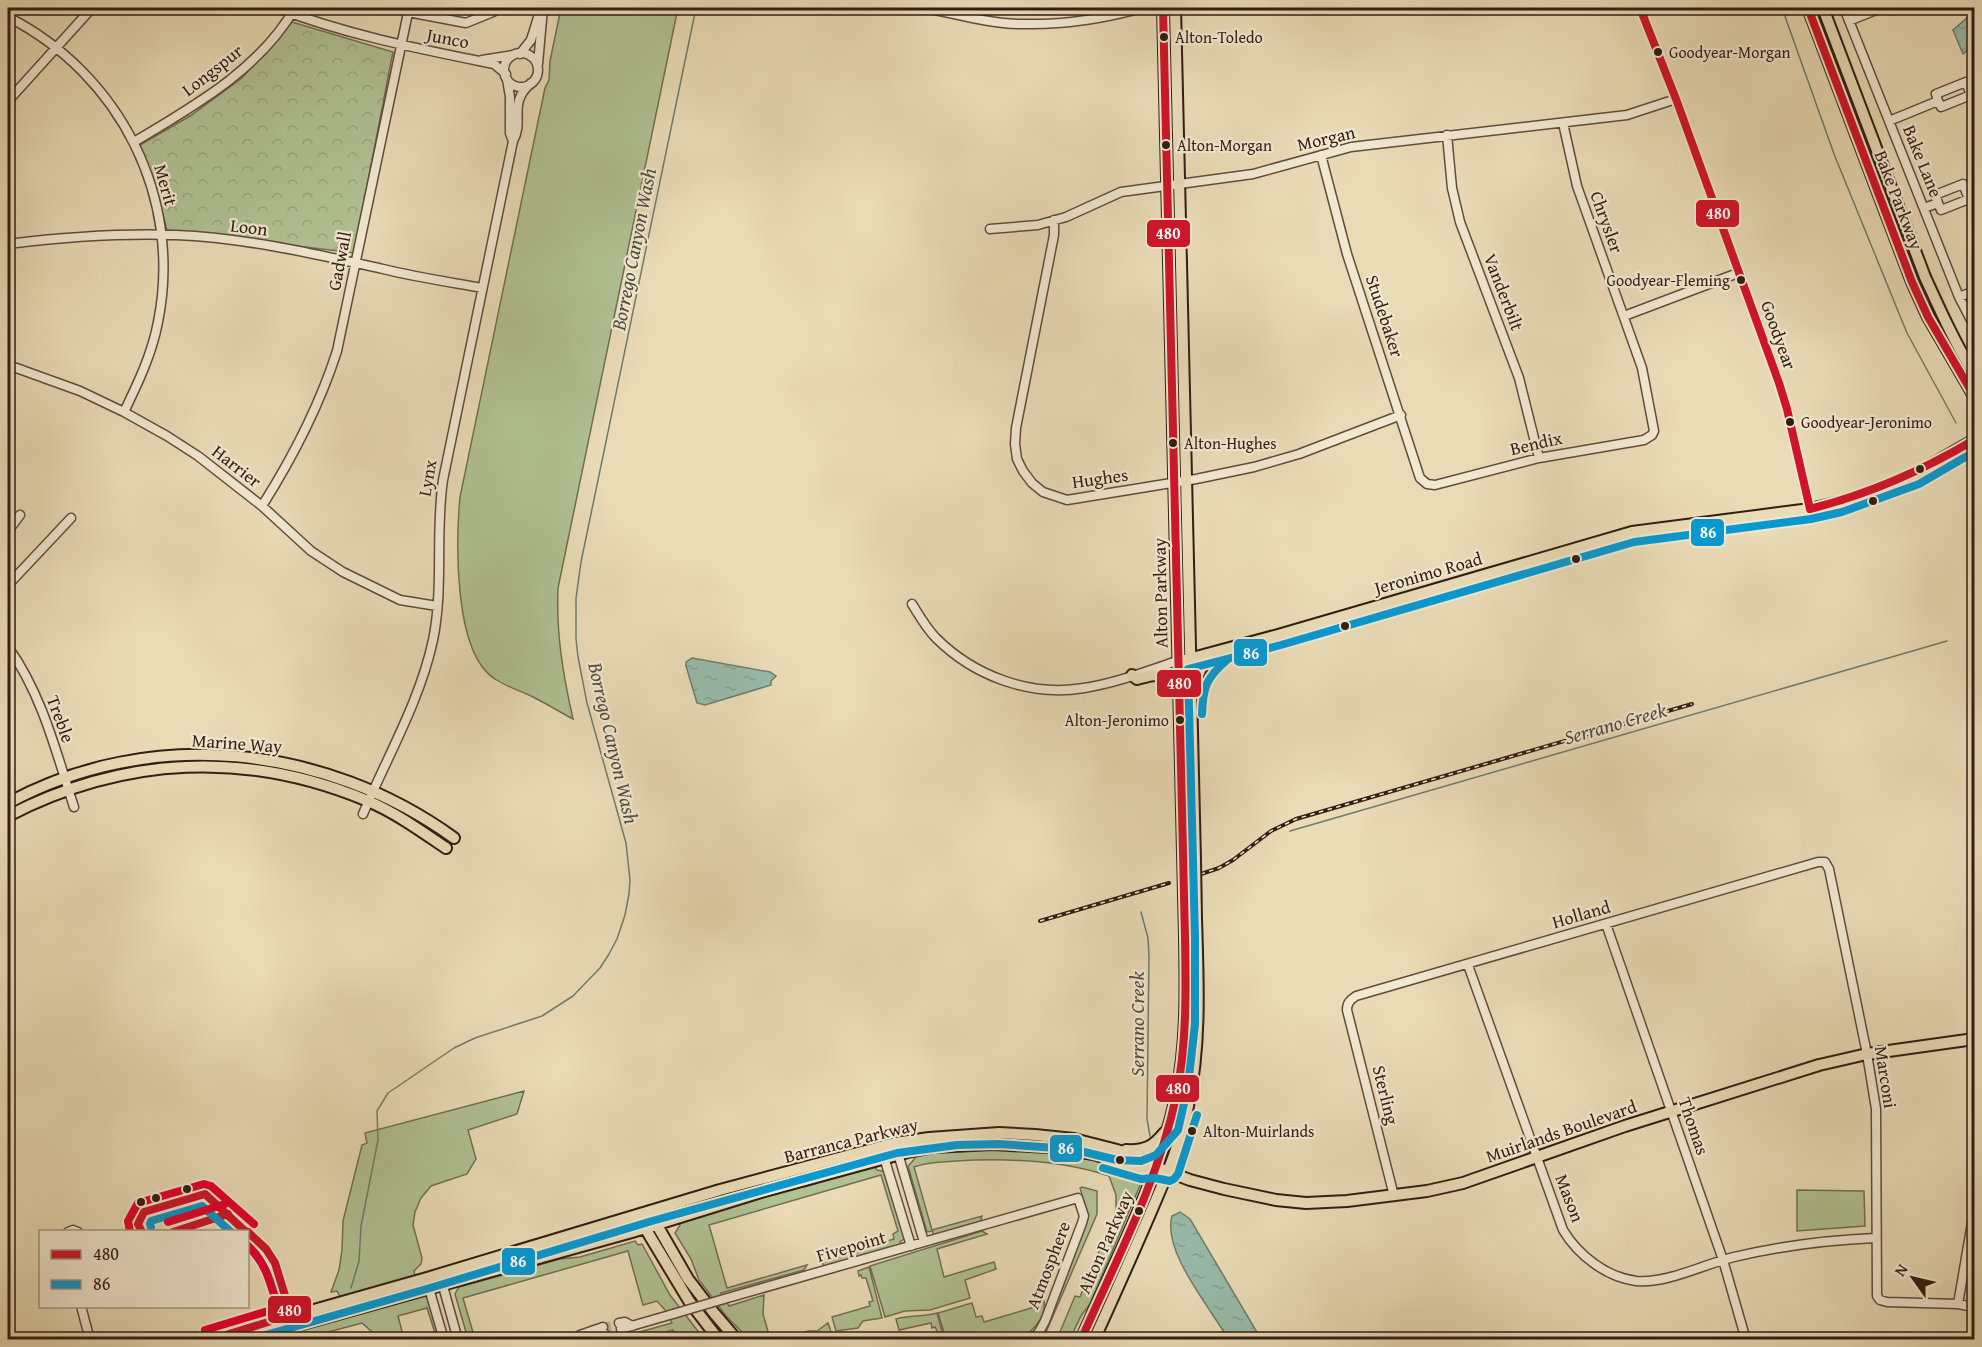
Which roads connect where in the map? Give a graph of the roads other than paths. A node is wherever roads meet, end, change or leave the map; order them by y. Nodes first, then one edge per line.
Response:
1 (92, 8) edge
2 (277, 8) edge
3 (497, 8) edge
4 (542, 8) edge
5 (925, 8) edge
6 (1142, 8) edge
7 (1163, 8) edge
8 (1175, 8) edge
9 (1184, 8) edge
10 (1640, 8) edge
11 (1808, 8) edge
12 (1823, 8) edge
13 (1844, 8) edge
14 (1881, 8) edge
15 (1893, 8) edge
16 (1899, 8) edge
17 (293, 10) edge
18 (408, 10) edge
19 (8, 17) edge
20 (1849, 21) junction
21 (400, 45) junction
22 (55, 48) junction
23 (516, 55) junction
24 (1176, 56) junction
25 (476, 61) junction
26 (538, 65) junction
27 (507, 76) junction
28 (531, 83) junction
29 (1972, 88) edge
30 (1676, 99) junction
31 (8, 101) edge
32 (1938, 101) junction
33 (1889, 121) junction
34 (1563, 123) junction
35 (1447, 135) junction
36 (513, 141) junction
37 (134, 142) junction
38 (1321, 155) junction
39 (1179, 184) junction
40 (1168, 185) junction
41 (1938, 202) dead end
42 (1924, 208) junction
43 (1054, 220) junction
44 (990, 229) dead end
45 (161, 235) junction
46 (8, 244) edge
47 (356, 263) junction
48 (1738, 273) junction
49 (482, 288) junction
50 (1974, 291) edge
51 (1959, 297) junction
52 (1624, 316) junction
53 (1974, 326) edge
54 (8, 365) edge
55 (1974, 374) edge
56 (1974, 396) edge
57 (124, 412) junction
58 (1401, 415) junction
59 (1652, 435) joint
60 (1974, 440) edge
61 (1539, 458) junction
62 (1180, 482) junction
63 (1427, 484) joint
64 (262, 506) junction
65 (1810, 509) junction
66 (20, 515) dead end
67 (71, 518) dead end
68 (8, 531) edge
69 (8, 585) edge
70 (912, 604) dead end
71 (437, 606) junction
72 (8, 647) edge
73 (1221, 651) junction
74 (1191, 659) junction
75 (1177, 662) junction
76 (1132, 675) junction
77 (1192, 692) junction
78 (1178, 693) junction
79 (64, 778) junction
80 (68, 789) junction
81 (373, 790) junction
82 (368, 801) junction
83 (8, 803) edge
84 (74, 807) dead end
85 (363, 814) dead end
86 (8, 816) edge
87 (454, 838) dead end
88 (446, 848) dead end
89 (1825, 862) joint
90 (1190, 919) junction
91 (1606, 924) junction
92 (1468, 965) junction
93 (1348, 1002) joint
94 (1974, 1039) edge
95 (1867, 1054) junction
96 (1671, 1110) junction
97 (1168, 1127) junction
98 (895, 1143) junction
99 (1117, 1150) junction
100 (883, 1153) junction
101 (898, 1155) junction
102 (1538, 1158) junction
103 (1156, 1167) junction
104 (1168, 1171) junction
105 (1394, 1196) junction
106 (1078, 1198) joint
107 (1974, 1210) edge
108 (649, 1211) junction
109 (637, 1214) junction
110 (915, 1214) junction
111 (903, 1217) junction
112 (656, 1223) junction
113 (644, 1228) junction
114 (1875, 1238) junction
115 (924, 1242) junction
116 (911, 1246) junction
117 (266, 1249) dead end
118 (1723, 1260) junction
119 (441, 1280) junction
120 (428, 1283) junction
121 (1958, 1304) junction
122 (1974, 1307) edge
123 (82, 1308) edge
124 (293, 1320) junction
125 (620, 1326) tunnel mouth
126 (90, 1340) edge
127 (208, 1340) edge
128 (245, 1340) edge
129 (444, 1340) edge
130 (458, 1340) edge
131 (574, 1340) edge
132 (580, 1340) edge
133 (719, 1340) edge
134 (737, 1340) edge
135 (1031, 1340) edge
136 (1080, 1340) edge
137 (1095, 1340) edge
138 (1746, 1340) edge

1 - 22 street
2 - 17 street, Junco
3 - 18 street
4 - 23 street
4 - 26 street
5 - 6 street
7 - 40 main road, Alton Parkway
8 - 24 main road, Alton Parkway
9 - 24 main road
10 - 30 street, Goodyear
11 - 56 main road, Bake Parkway
12 - 55 main road, Bake Parkway
13 - 20 street, Bake Lane
14 - 20 street
15 - 16 street
17 - 21 street, Junco
17 - 37 street, Longspur
18 - 21 street, Gadwall
19 - 22 street, Merit
20 - 33 street, Bake Lane
21 - 25 street, Junco
21 - 47 street, Gadwall
22 - 31 street
22 - 37 street, Merit
23 - 25 street, Junco
23 - 26 street
23 - 27 street
24 - 39 main road, Alton Parkway
25 - 27 street, Junco
26 - 28 street
27 - 28 street
27 - 36 street, Lynx
28 - 36 street, Lynx
29 - 32 street
29 - 32 street
30 - 34 street, Morgan
30 - 48 street, Goodyear
32 - 33 street
33 - 42 street, Bake Lane
34 - 35 street, Morgan
34 - 52 street, Chrysler
35 - 38 street, Morgan
35 - 61 street, Vanderbilt
36 - 49 street, Lynx
37 - 45 street, Merit
38 - 39 street, Morgan
38 - 58 street, Studebaker
39 - 40 street, Morgan
39 - 62 main road, Alton Parkway
40 - 43 street, Morgan
40 - 62 main road, Alton Parkway
41 - 42 street
42 - 51 street, Bake Lane
43 - 44 street, Morgan
43 - 62 street, Hughes
45 - 46 street, Loon
45 - 47 street, Loon
45 - 57 street, Merit
47 - 49 street, Loon
47 - 64 street, Gadwall
48 - 52 street
48 - 65 street, Goodyear
49 - 71 street, Lynx
50 - 51 street
51 - 53 street, Bake Lane
52 - 59 street, Chrysler
54 - 57 street, Harrier
57 - 64 street, Harrier
58 - 62 street, Hughes
58 - 63 street, Studebaker
59 - 61 street, Bendix
60 - 65 main road, Jeronimo Road
61 - 63 street, Bendix
62 - 74 main road, Alton Parkway
62 - 75 main road, Alton Parkway
64 - 71 street, Harrier
65 - 73 main road, Jeronimo Road
66 - 68 street
67 - 69 street
70 - 76 street, Jeronimo Road
71 - 81 street, Lynx
72 - 79 street, Treble
73 - 74 main road, Jeronimo Road
73 - 77 main road
74 - 75 main road, Jeronimo Road
74 - 77 main road, Alton Parkway
75 - 76 street, Jeronimo Road
75 - 78 main road, Alton Parkway
76 - 78 main road
77 - 90 main road, Alton Parkway, bridge
78 - 90 main road, Alton Parkway
79 - 80 street, Treble
79 - 81 main road, Marine Way
79 - 83 main road, Marine Way
80 - 82 main road, Marine Way
80 - 84 street, Treble
80 - 86 main road, Marine Way
81 - 82 street, Lynx
81 - 87 main road, Marine Way
82 - 85 street, Lynx
82 - 88 main road, Marine Way
89 - 91 street, Holland
89 - 95 street, Marconi
90 - 97 main road, Alton Parkway
90 - 104 main road, Alton Parkway
91 - 92 street, Holland
91 - 96 street, Thomas
92 - 93 street, Holland
92 - 102 street, Mason
93 - 105 street, Sterling
94 - 95 main road, Muirlands Boulevard
95 - 96 main road, Muirlands Boulevard
95 - 114 street, Marconi
96 - 102 main road, Muirlands Boulevard
96 - 118 street, Thomas
97 - 99 main road
97 - 103 main road, Alton Parkway
98 - 99 main road, Barranca Parkway
98 - 100 main road, Barranca Parkway
98 - 101 street
99 - 103 main road, Barranca Parkway
100 - 101 main road, Barranca Parkway
100 - 108 main road, Barranca Parkway
100 - 111 street
100 - 112 main road, Barranca Parkway
101 - 103 main road, Barranca Parkway
101 - 110 street
102 - 105 main road, Muirlands Boulevard
102 - 118 street, Mason
103 - 104 main road, Muirlands Boulevard
103 - 136 main road, Alton Parkway
104 - 105 main road, Muirlands Boulevard
104 - 137 main road, Alton Parkway
106 - 115 street, Fivepoint
106 - 135 street, Atmosphere
107 - 121 street
108 - 109 main road, Barranca Parkway
108 - 112 main road
109 - 113 main road
109 - 119 main road, Barranca Parkway
110 - 111 street
110 - 115 street
111 - 116 street
112 - 113 main road, Barranca Parkway
112 - 134 main road
113 - 119 main road, Barranca Parkway
113 - 133 main road
114 - 118 street, Mason
114 - 121 street, Marconi
115 - 116 street, Fivepoint
116 - 125 street, Fivepoint, bridge
117 - 124 street
118 - 138 street, Thomas
119 - 120 main road, Barranca Parkway
119 - 130 street
120 - 124 main road, Barranca Parkway
120 - 129 street
121 - 122 street
123 - 126 street
124 - 127 main road, Barranca Parkway
124 - 128 main road, Barranca Parkway
131 - 132 street

